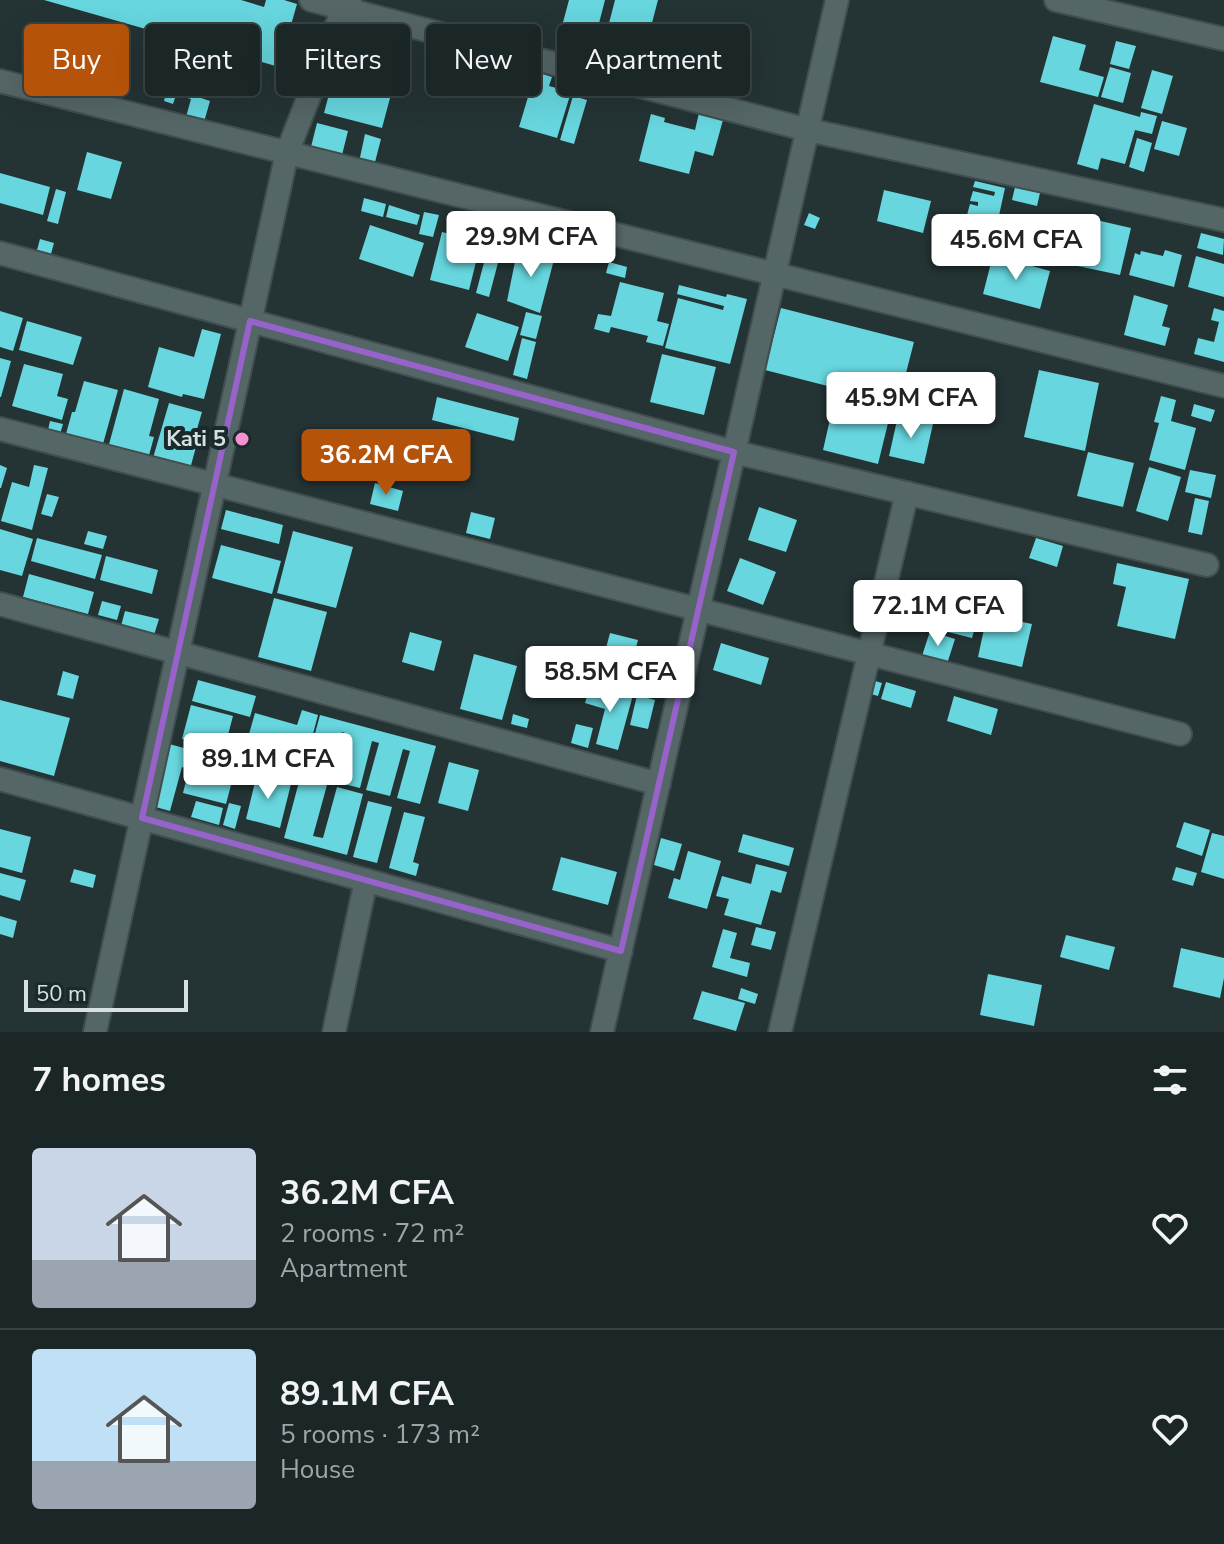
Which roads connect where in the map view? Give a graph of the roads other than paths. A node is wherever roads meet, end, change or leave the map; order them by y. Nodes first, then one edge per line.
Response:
1 (311, 0) edge
2 (837, 0) edge
3 (1056, 0) edge
4 (342, 2) edge
5 (1224, 39) edge
6 (0, 81) edge
7 (808, 130) junction
8 (287, 153) junction
9 (1224, 220) edge
10 (0, 253) edge
11 (775, 274) junction
12 (250, 321) junction
13 (1224, 386) edge
14 (0, 429) edge
15 (734, 452) junction
16 (214, 484) junction
17 (907, 493) junction
18 (1207, 565) dead end
19 (0, 604) edge
20 (699, 609) junction
21 (178, 653) junction
22 (869, 653) junction
23 (1180, 734) dead end
24 (0, 779) edge
25 (659, 784) junction
26 (142, 818) junction
27 (366, 880) junction
28 (621, 951) junction
29 (95, 1032) edge
30 (334, 1032) edge
31 (602, 1032) edge
32 (780, 1032) edge

1 - 4 street
2 - 7 street
3 - 5 street
4 - 7 street
4 - 8 street
6 - 8 street
7 - 9 street
7 - 11 street
8 - 11 street
8 - 12 street
10 - 12 street
11 - 13 street
11 - 15 street
12 - 15 street
12 - 16 street
14 - 16 street
15 - 17 street
15 - 20 street
16 - 20 street
16 - 21 street
17 - 18 street
17 - 22 street
19 - 21 street
20 - 22 street
20 - 25 street
21 - 25 street
21 - 26 street
22 - 23 street
22 - 32 street
24 - 26 street
25 - 28 street
26 - 27 street
26 - 29 street
27 - 28 street
27 - 30 street
28 - 31 street

